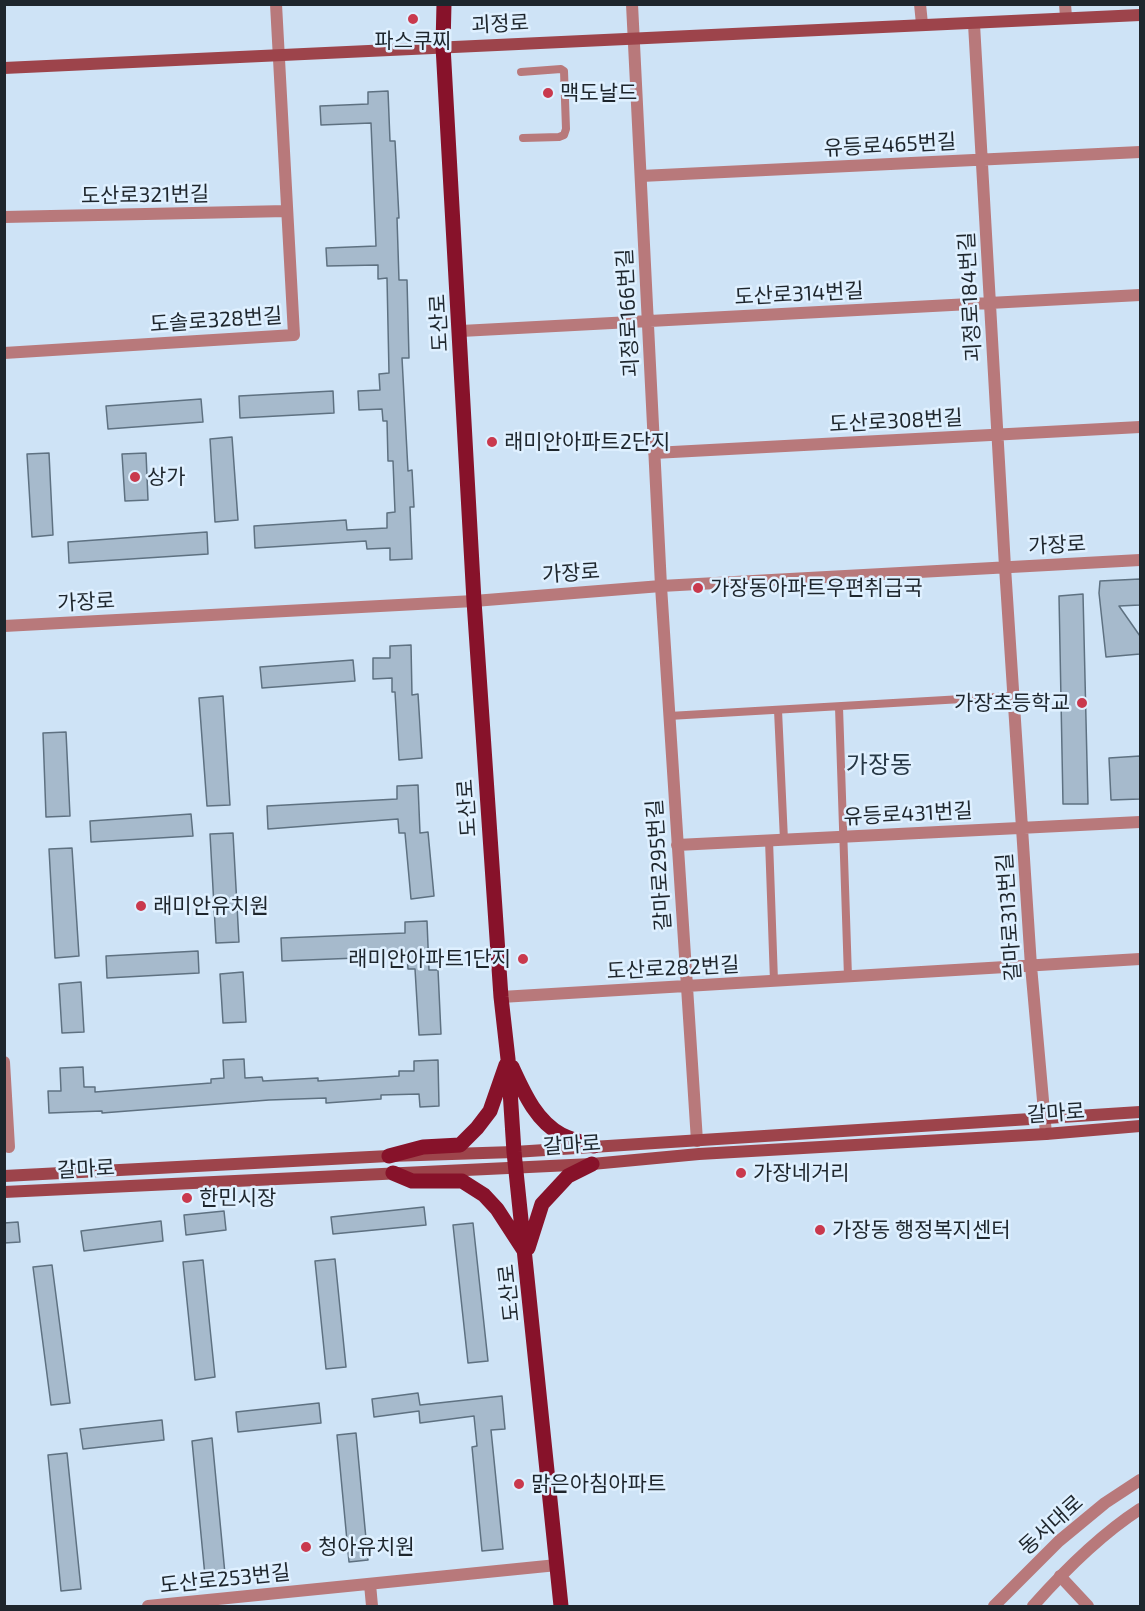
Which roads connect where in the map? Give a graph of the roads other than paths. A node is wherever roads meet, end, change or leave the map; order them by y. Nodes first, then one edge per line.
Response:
1 (276, 4) edge
2 (444, 4) edge
3 (632, 4) edge
4 (920, 4) edge
5 (1065, 4) edge
6 (1140, 15) edge
7 (1066, 18) junction
8 (922, 24) junction
9 (974, 24) junction
10 (634, 38) junction
11 (443, 46) junction
12 (279, 55) junction
13 (4, 68) edge
14 (522, 72) dead end
15 (523, 138) dead end
16 (1140, 152) edge
17 (982, 160) junction
18 (641, 176) junction
19 (287, 211) junction
20 (4, 217) edge
21 (1140, 295) edge
22 (990, 303) junction
23 (648, 321) junction
24 (460, 331) junction
25 (4, 353) edge
26 (1140, 427) edge
27 (998, 436) junction
28 (654, 453) junction
29 (1140, 560) edge
30 (1005, 567) junction
31 (661, 586) junction
32 (474, 601) junction
33 (4, 626) edge
34 (1014, 696) junction
35 (839, 706) junction
36 (778, 710) junction
37 (669, 716) junction
38 (1140, 822) edge
39 (1023, 828) junction
40 (843, 837) junction
41 (769, 840) junction
42 (784, 840) junction
43 (677, 845) junction
44 (1140, 959) edge
45 (1031, 966) junction
46 (848, 977) junction
47 (774, 981) junction
48 (686, 986) junction
49 (501, 997) junction
50 (508, 1059) junction
51 (4, 1062) edge
52 (1140, 1112) edge
53 (1045, 1119) junction
54 (1140, 1126) edge
55 (1046, 1134) junction
56 (697, 1141) junction
57 (594, 1146) junction
58 (9, 1147) dead end
59 (514, 1152) junction
60 (389, 1156) junction
61 (592, 1164) junction
62 (516, 1168) junction
63 (393, 1173) junction
64 (4, 1176) edge
65 (4, 1192) edge
66 (526, 1254) junction
67 (1140, 1480) edge
68 (1140, 1509) edge
69 (557, 1565) junction
70 (1060, 1576) junction
71 (370, 1584) junction
72 (148, 1606) edge
73 (372, 1606) edge
74 (561, 1606) edge
75 (994, 1606) edge
76 (1033, 1606) edge
77 (1088, 1606) edge

1 - 12 street, 도솔로328번길
2 - 11 main road, 도산로
3 - 10 street, 괴정로166번길
4 - 8 street
5 - 7 street
6 - 7 main road, 괴정로
7 - 9 main road, 괴정로
8 - 9 main road, 괴정로
8 - 10 main road, 괴정로
9 - 17 street, 괴정로184번길
10 - 11 main road, 괴정로
10 - 18 street, 괴정로166번길
11 - 12 main road, 괴정로
11 - 24 main road, 도산로
12 - 13 main road, 괴정로
12 - 19 street, 도솔로328번길
14 - 15 lane
16 - 17 street, 유등로465번길
17 - 18 street, 유등로465번길
17 - 22 street, 괴정로184번길
18 - 23 street, 괴정로166번길
19 - 20 street, 도산로321번길
19 - 25 street, 도솔로328번길
21 - 22 street, 도산로314번길
22 - 23 street, 도산로314번길
22 - 27 street, 괴정로184번길
23 - 24 street, 도산로314번길
23 - 28 street, 괴정로166번길
24 - 32 main road, 도산로
26 - 27 street, 도산로308번길
27 - 28 street, 도산로308번길
27 - 30 street, 괴정로184번길
28 - 31 street, 괴정로166번길
29 - 30 street, 가장로
30 - 31 street, 가장로
30 - 34 street, 갈마로313번길
31 - 32 street, 가장로
31 - 37 street, 갈마로295번길
32 - 33 street, 가장로
32 - 49 main road, 도산로
34 - 35 lane
34 - 39 street, 갈마로313번길
35 - 36 lane
35 - 40 lane
36 - 37 lane
36 - 42 lane
37 - 43 street, 갈마로295번길
38 - 39 street, 유등로431번길
39 - 40 street, 유등로431번길
39 - 45 street, 갈마로313번길
40 - 42 street, 유등로431번길
40 - 46 lane
41 - 42 street, 유등로431번길
41 - 43 street, 유등로431번길
41 - 47 lane
43 - 48 street, 갈마로295번길
44 - 45 street, 도산로282번길
45 - 46 street, 도산로282번길
45 - 53 street, 갈마로313번길
46 - 47 street, 도산로282번길
47 - 48 street, 도산로282번길
48 - 49 street, 도산로282번길
48 - 56 street, 갈마로295번길
49 - 50 main road, 도산로
50 - 57 main road
50 - 59 main road, 도산로
50 - 60 main road
51 - 58 street
52 - 53 main road, 갈마로
53 - 55 street, 갈마로313번길
53 - 56 main road, 갈마로
54 - 55 main road, 갈마로
55 - 61 main road, 갈마로
56 - 57 main road, 갈마로
57 - 59 main road, 갈마로
59 - 60 main road, 갈마로
59 - 62 main road, 도산로
60 - 64 main road, 갈마로
61 - 62 main road, 갈마로
61 - 66 main road
62 - 63 main road, 갈마로
62 - 66 main road, 도산로
63 - 65 main road, 갈마로
63 - 66 main road
66 - 69 main road, 도산로
67 - 75 street, 동서대로
68 - 70 street, 동서대로
69 - 71 street, 도산로253번길
69 - 74 main road, 도산로
70 - 76 street, 동서대로
70 - 77 street
71 - 72 street, 도산로253번길
71 - 73 street

